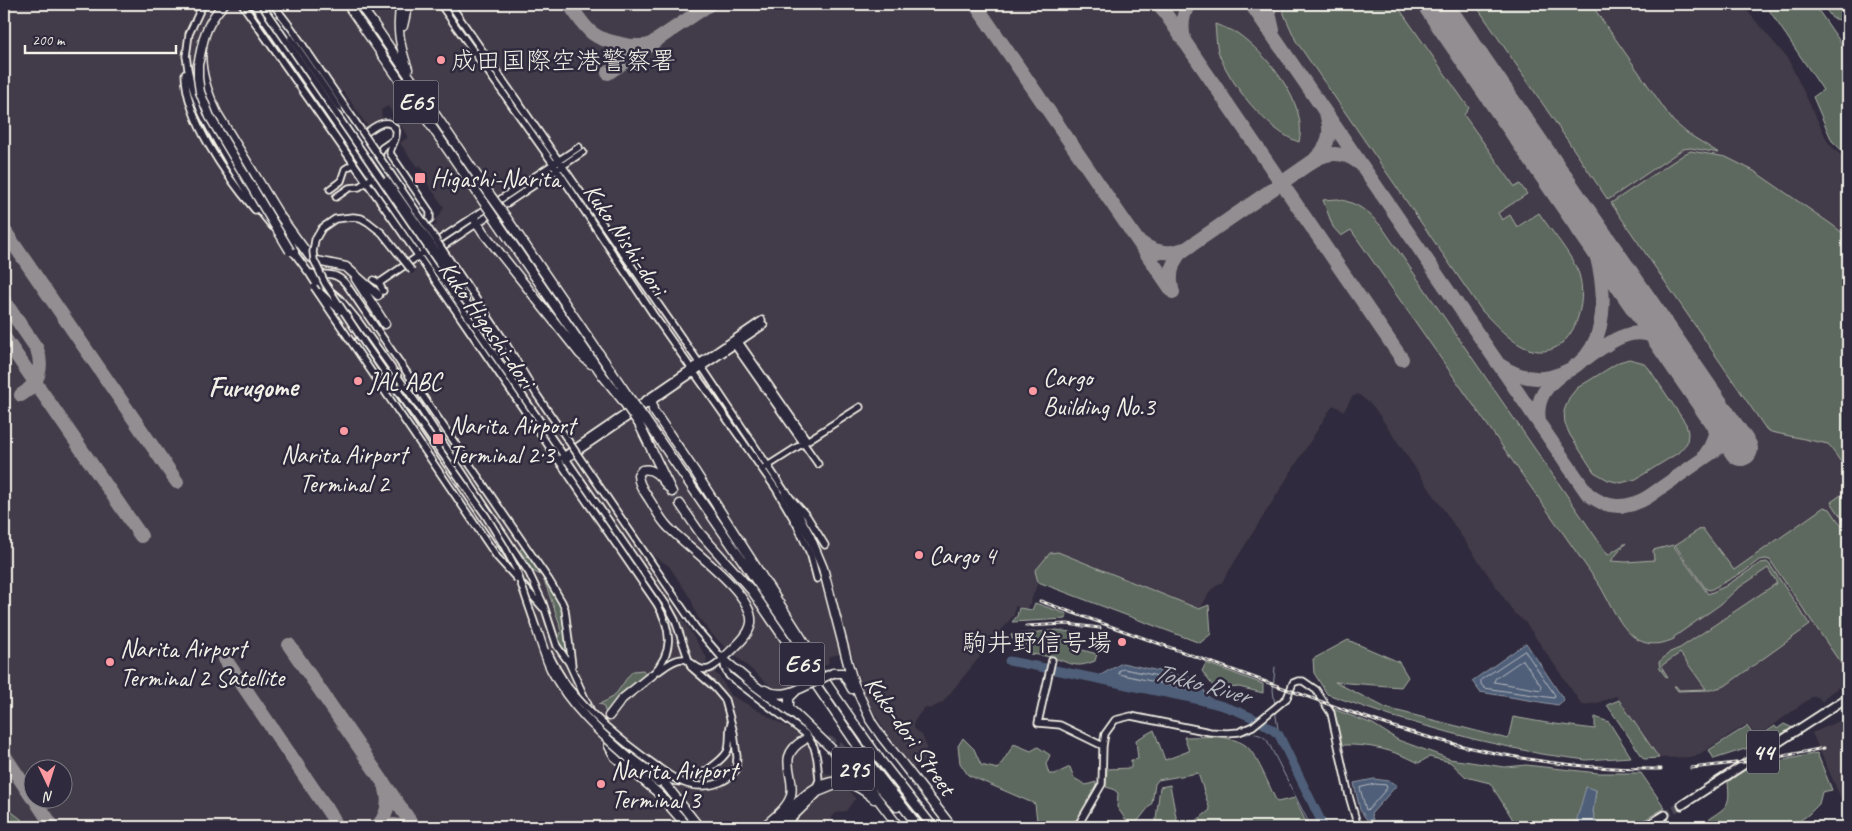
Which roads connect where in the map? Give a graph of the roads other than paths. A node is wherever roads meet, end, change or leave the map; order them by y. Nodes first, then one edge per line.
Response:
1 (203, 4) edge
2 (224, 4) edge
3 (242, 4) edge
4 (253, 4) edge
5 (263, 4) edge
6 (271, 4) edge
7 (347, 4) edge
8 (359, 4) edge
9 (401, 4) edge
10 (408, 4) edge
11 (440, 4) edge
12 (450, 4) edge
13 (291, 38) junction
14 (202, 46) junction
15 (186, 55) junction
16 (405, 61) junction
17 (422, 95) junction
18 (359, 138) junction
19 (395, 139) junction
20 (579, 147) dead end
21 (583, 152) dead end
22 (353, 164) junction
23 (558, 165) junction
24 (369, 172) junction
25 (366, 182) junction
26 (330, 189) dead end
27 (336, 197) dead end
28 (270, 202) junction
29 (476, 221) junction
30 (292, 252) junction
31 (425, 254) junction
32 (419, 257) junction
33 (412, 271) dead end
34 (310, 273) junction
35 (353, 273) junction
36 (460, 284) junction
37 (314, 287) junction
38 (380, 293) joint
39 (763, 322) dead end
40 (385, 324) dead end
41 (355, 327) junction
42 (502, 337) junction
43 (495, 341) junction
44 (735, 341) junction
45 (700, 364) junction
46 (693, 370) junction
47 (603, 376) junction
48 (537, 395) junction
49 (626, 399) junction
50 (652, 401) junction
51 (860, 407) dead end
52 (642, 422) junction
53 (805, 442) junction
54 (565, 457) junction
55 (560, 461) junction
56 (818, 464) dead end
57 (765, 467) junction
58 (786, 493) junction
59 (680, 504) tunnel mouth
60 (825, 545) dead end
61 (817, 579) dead end
62 (520, 583) junction
63 (545, 610) junction
64 (536, 630) junction
65 (688, 659) junction
66 (723, 659) junction
67 (1052, 660) dead end
68 (573, 672) junction
69 (652, 675) junction
70 (796, 691) junction
71 (1845, 699) dead end
72 (839, 701) junction
73 (609, 716) dead end
74 (730, 719) junction
75 (872, 723) junction
76 (805, 724) junction
77 (804, 740) dead end
78 (608, 746) dead end
79 (1103, 746) junction
80 (852, 757) tunnel mouth
81 (648, 765) junction
82 (855, 786) junction
83 (816, 787) junction
84 (677, 798) junction
85 (1682, 805) tunnel mouth
86 (679, 816) junction
87 (1665, 816) tunnel mouth
88 (896, 824) edge
89 (688, 827) edge
90 (694, 827) edge
91 (699, 827) edge
92 (763, 827) edge
93 (772, 827) edge
94 (782, 827) edge
95 (917, 827) edge
96 (933, 827) edge
97 (952, 827) edge
98 (1077, 827) edge
99 (1358, 827) edge
100 (1645, 827) edge

1 - 15 street
2 - 14 highway
3 - 22 street, Kuko Higashi-dori
4 - 24 street, Kuko Higashi-dori
5 - 13 street, bridge
5 - 43 street, bridge
6 - 13 street, bridge
6 - 42 street, bridge
7 - 47 highway, E65, bridge
8 - 17 highway, bridge
9 - 16 highway
10 - 16 highway
11 - 23 street, Kuko Nishi-dori
12 - 23 street, Kuko Nishi-dori
13 - 18 street, bridge
14 - 28 highway, bridge
14 - 30 highway, bridge
15 - 30 street
15 - 30 street, bridge
16 - 17 highway
17 - 49 highway, E65, bridge
18 - 19 street
18 - 36 street, bridge
19 - 19 street
20 - 23 street
21 - 23 street
22 - 25 street, Kuko Higashi-dori
22 - 26 street
23 - 29 street
23 - 45 street, Kuko Nishi-dori
23 - 46 street, Kuko Nishi-dori
24 - 25 street
24 - 31 street, Kuko Higashi-dori
25 - 27 street
25 - 32 street, Kuko Higashi-dori
28 - 30 highway
28 - 35 highway
29 - 31 street
29 - 47 highway
30 - 34 street
30 - 37 street
31 - 32 street
31 - 54 street, Kuko Higashi-dori
32 - 38 street
32 - 55 street, Kuko Higashi-dori
33 - 41 street, bridge
34 - 63 street
34 - 63 street
34 - 68 street
35 - 38 highway
35 - 40 highway
36 - 42 street, bridge
36 - 43 street, bridge
37 - 41 street, bridge
37 - 62 street, bridge
39 - 44 street
41 - 62 street, bridge
42 - 48 street, bridge
43 - 48 street, bridge
44 - 45 street
44 - 53 street
45 - 46 street
45 - 57 street, Kuko Nishi-dori
46 - 50 street
46 - 54 street
46 - 57 street, Kuko Nishi-dori
47 - 49 highway, E65
48 - 66 street, bridge
49 - 52 highway, E65, bridge
50 - 54 street
50 - 72 highway
51 - 53 street
52 - 66 highway, E65
52 - 72 highway, E65
53 - 56 street
53 - 57 street
54 - 55 street
54 - 65 street, Kuko Higashi-dori
55 - 69 street, Kuko Higashi-dori
57 - 58 street, Kuko Nishi-dori
57 - 61 street, Kuko Nishi-dori
58 - 60 street, Kuko Nishi-dori
58 - 75 highway, 295
59 - 95 highway, E65
62 - 64 street, bridge
63 - 68 street
64 - 74 street, bridge
64 - 84 highway, bridge
65 - 66 street
65 - 69 street
65 - 74 street, Kuko Higashi-dori
66 - 70 highway, 295
66 - 76 highway, 295
66 - 83 street
67 - 79 street
68 - 81 street
69 - 73 highway
70 - 75 highway, Kuko-dori Street / 295, bridge
70 - 76 highway, 295
71 - 85 main road, 44
72 - 96 highway, E65
74 - 81 street
75 - 97 highway, Kuko-dori Street / 295
76 - 88 highway, 295
77 - 92 highway
78 - 86 highway
79 - 98 street
79 - 99 street
80 - 95 highway
81 - 84 highway
82 - 83 highway
82 - 88 highway
82 - 94 highway
83 - 93 highway
84 - 91 highway
86 - 89 highway
86 - 90 highway
87 - 100 main road

